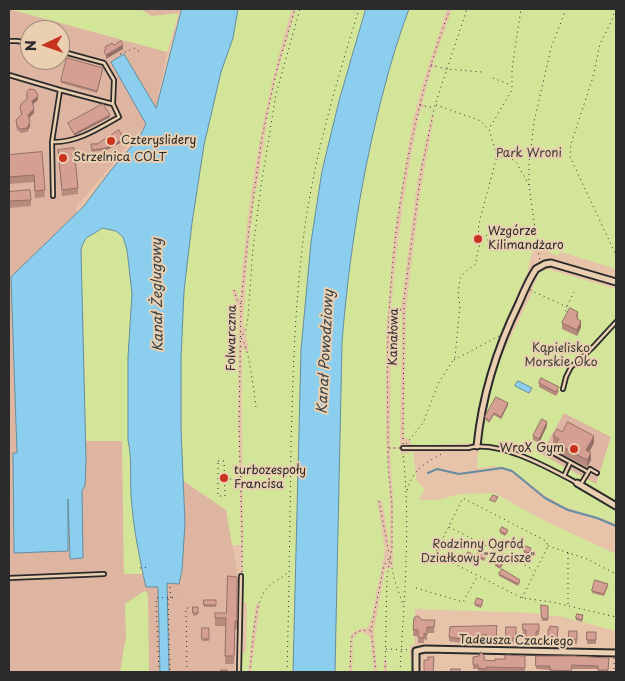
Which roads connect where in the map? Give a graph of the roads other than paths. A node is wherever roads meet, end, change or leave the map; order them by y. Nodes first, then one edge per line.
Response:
1 (70, 54) edge
2 (9, 75) edge
3 (60, 90) junction
4 (113, 104) junction
5 (52, 142) junction
6 (53, 196) dead end
7 (616, 282) edge
8 (616, 322) edge
9 (563, 389) dead end
10 (477, 446) junction
11 (403, 448) road end
12 (546, 449) dead end
13 (570, 463) junction
14 (588, 472) junction
15 (597, 473) dead end
16 (564, 476) junction
17 (579, 484) junction
18 (616, 506) edge
19 (104, 574) dead end
20 (242, 576) road end
21 (9, 578) edge
22 (614, 655) edge
23 (239, 672) edge
24 (416, 672) edge

1 - 4 lane
2 - 3 lane
3 - 4 lane
3 - 5 lane
4 - 5 lane
5 - 6 lane
7 - 10 street
8 - 9 lane
10 - 11 lane
10 - 16 lane
12 - 13 lane
13 - 14 lane
13 - 16 lane
14 - 15 lane
14 - 17 lane
16 - 17 lane
17 - 18 street
19 - 21 lane
20 - 23 lane
22 - 24 street, Tadeusza Czackiego

